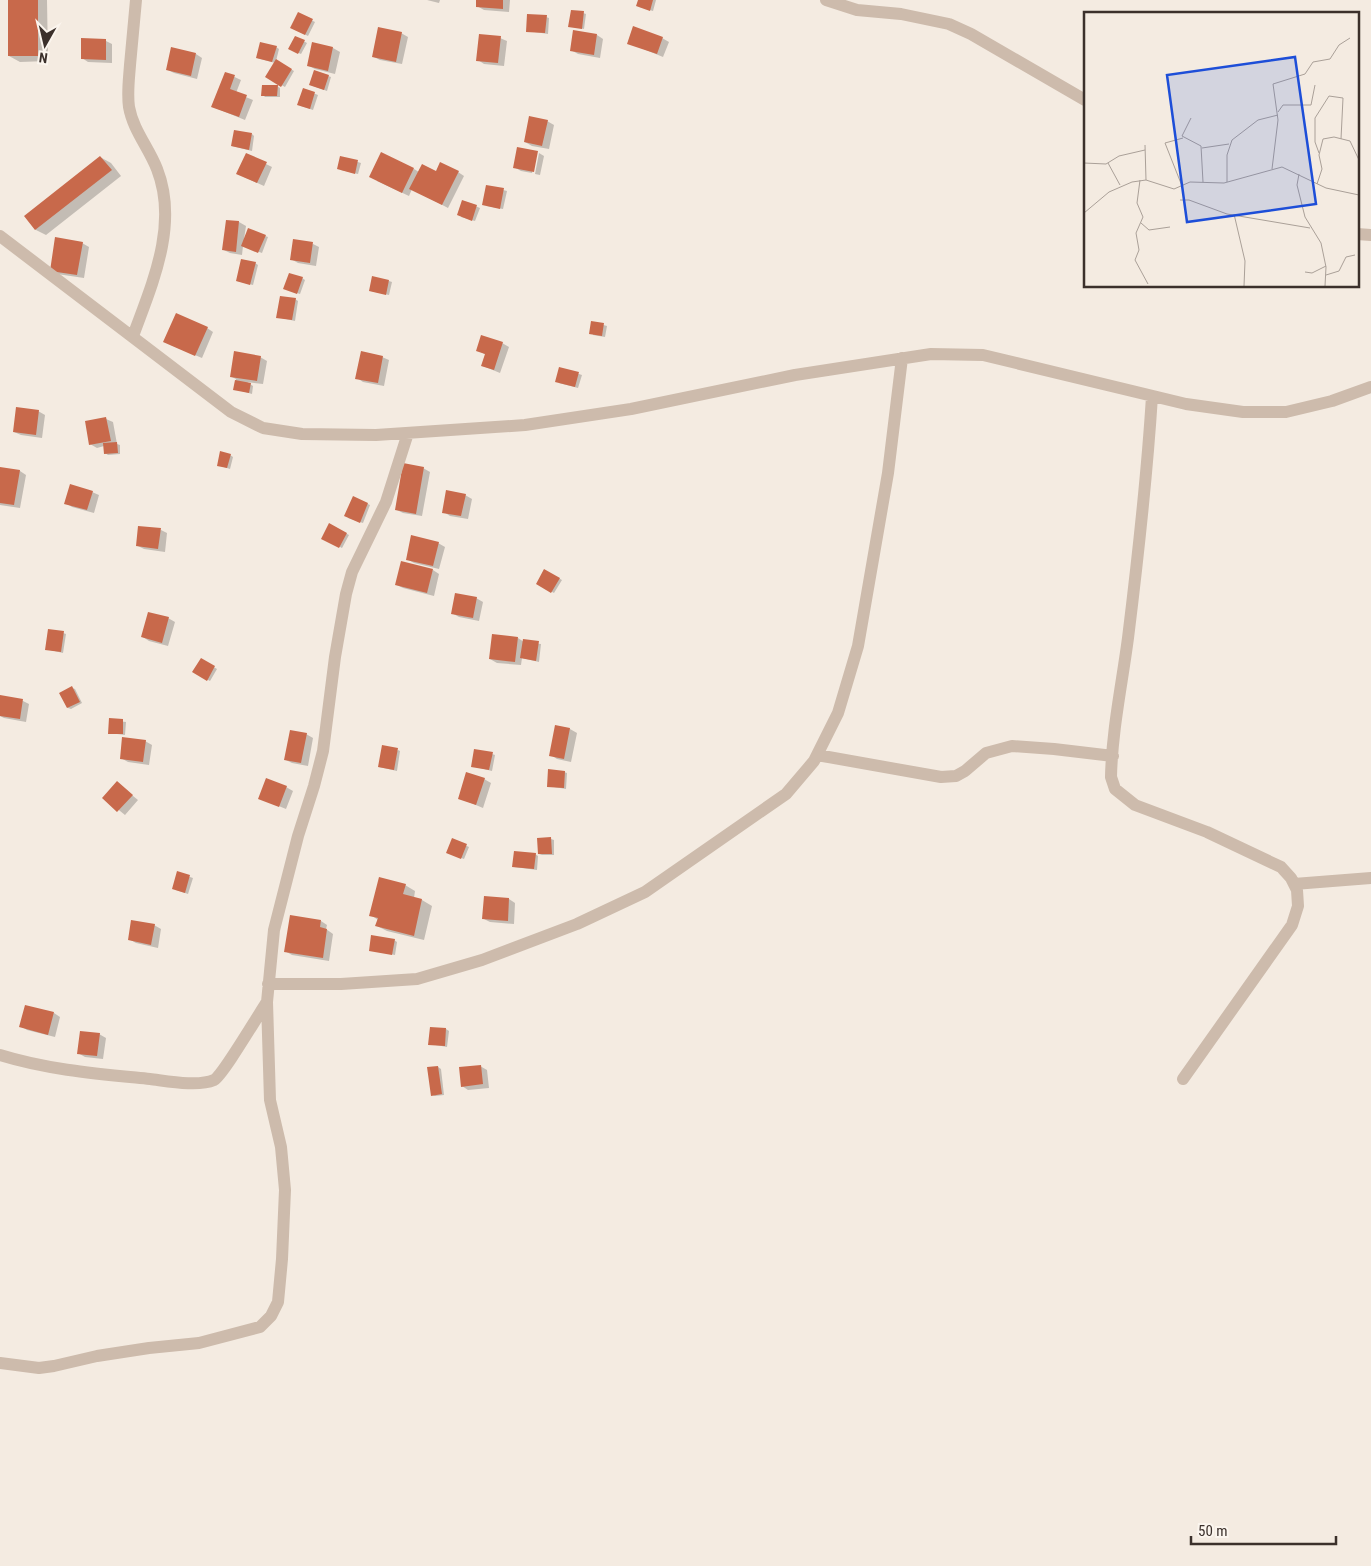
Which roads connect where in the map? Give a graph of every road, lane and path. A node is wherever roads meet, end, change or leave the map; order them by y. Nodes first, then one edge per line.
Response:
1 (136, 0) edge
2 (826, 0) edge
3 (875, 6) edge
4 (1084, 99) edge
5 (1358, 234) edge
6 (1371, 235) edge
7 (0, 236) edge
8 (133, 336) junction
9 (902, 358) junction
10 (1371, 387) edge
11 (1152, 396) junction
12 (408, 433) junction
13 (818, 754) junction
14 (1113, 756) junction
15 (1371, 878) edge
16 (1294, 884) junction
17 (268, 984) junction
18 (267, 1002) junction
19 (0, 1056) edge
20 (1183, 1079) dead end
21 (0, 1363) edge

1 - 8 street
2 - 3 street
3 - 4 street
5 - 6 street
7 - 8 street
8 - 12 street
9 - 11 street
9 - 12 street
9 - 13 street
10 - 11 street
11 - 14 street
12 - 17 street
13 - 14 street
13 - 17 street
14 - 16 street
15 - 16 street
16 - 20 street
17 - 18 street
18 - 19 street
18 - 21 street

